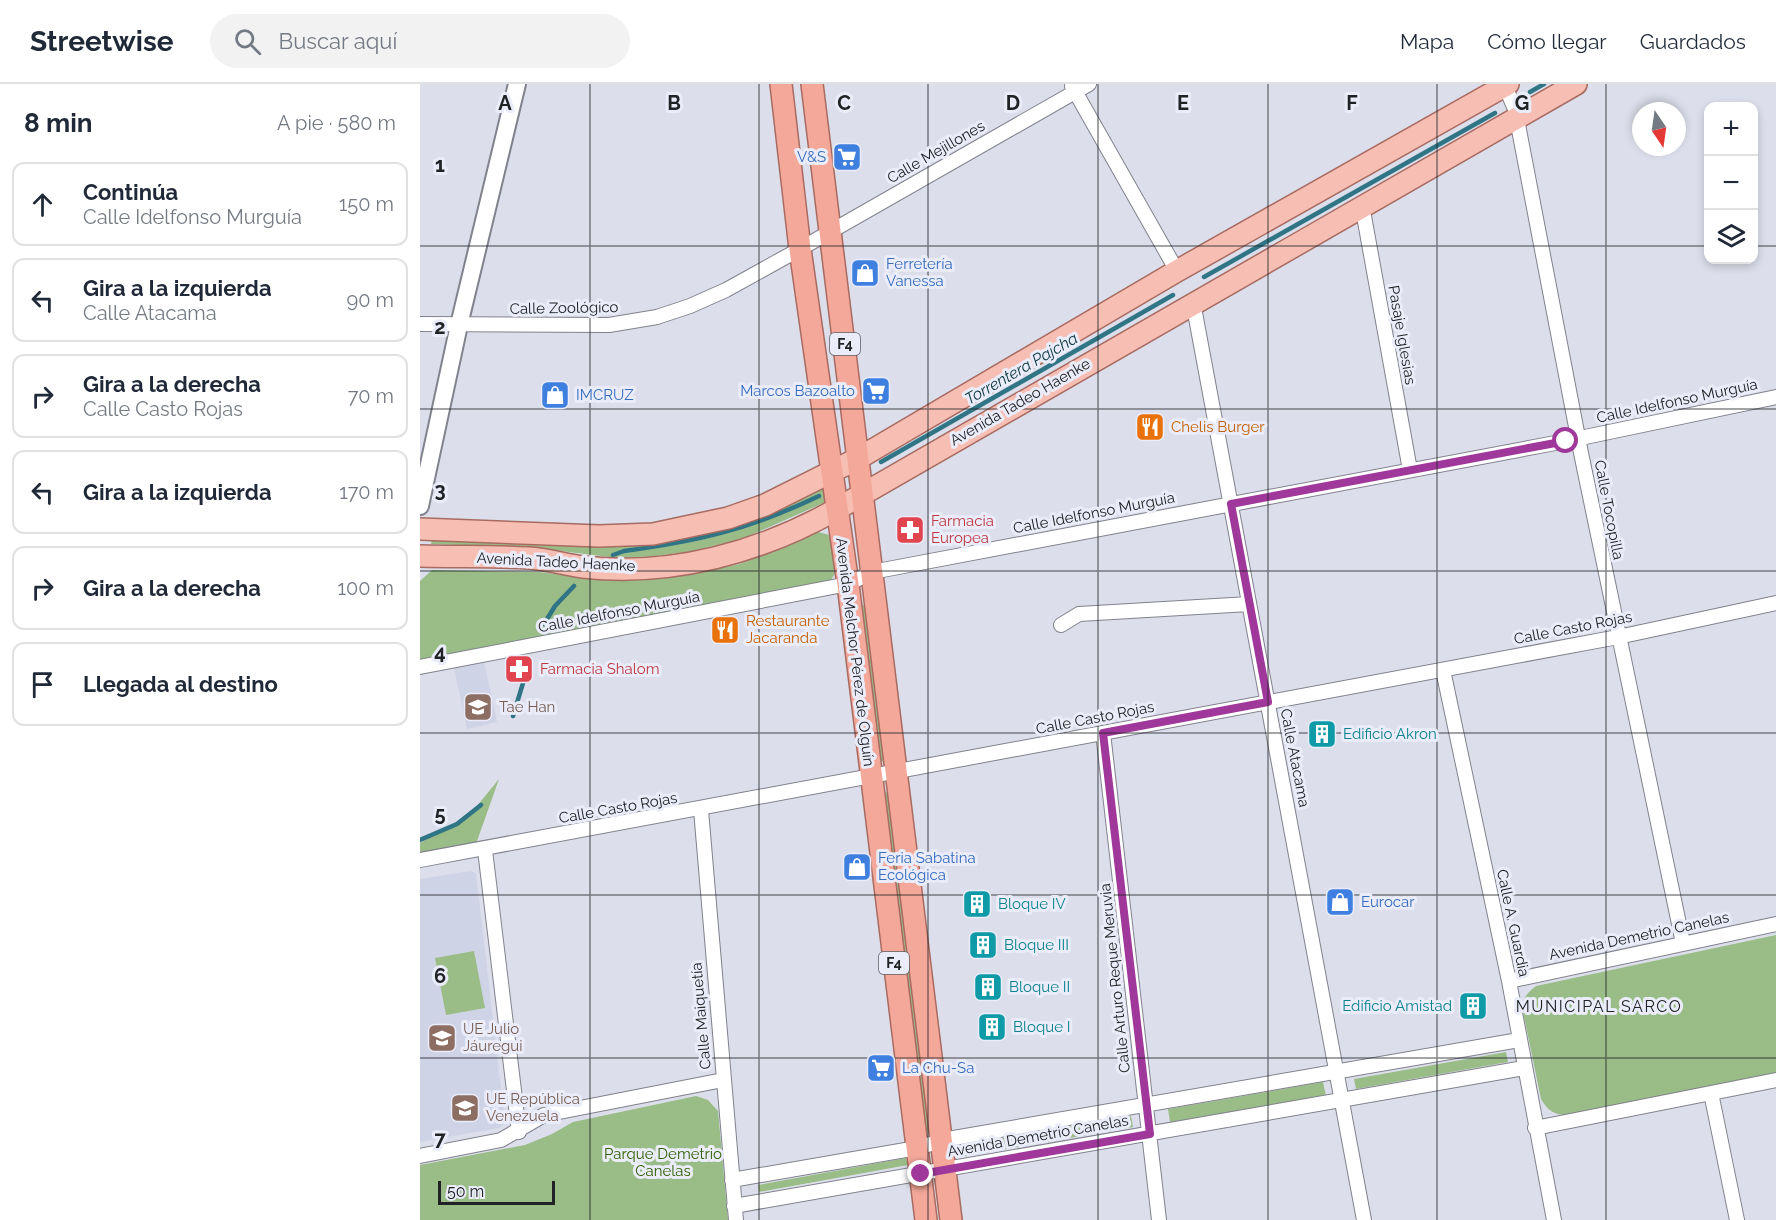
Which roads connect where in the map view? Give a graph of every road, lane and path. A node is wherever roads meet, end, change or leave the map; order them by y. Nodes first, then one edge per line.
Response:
1 (517, 84) edge
2 (781, 84) edge
3 (812, 84) edge
4 (1089, 84) edge
5 (1576, 84) edge
6 (1506, 85) edge
7 (1073, 88) edge
8 (1517, 117) junction
9 (1362, 205) junction
10 (830, 231) junction
11 (800, 249) junction
12 (1177, 271) junction
13 (1193, 302) junction
14 (420, 324) edge
15 (459, 326) junction
16 (1776, 397) edge
17 (1578, 438) junction
18 (860, 458) junction
19 (1410, 471) junction
20 (832, 473) junction
21 (863, 493) junction
22 (1231, 504) junction
23 (420, 506) edge
24 (837, 509) junction
25 (424, 530) edge
26 (420, 551) edge
27 (420, 556) edge
28 (872, 572) junction
29 (848, 584) junction
30 (1776, 603) edge
31 (1250, 604) junction
32 (1061, 625) dead end
33 (1618, 637) junction
34 (420, 667) edge
35 (1443, 670) junction
36 (1268, 702) junction
37 (1103, 733) junction
38 (895, 773) junction
39 (871, 778) junction
40 (701, 810) junction
41 (485, 850) junction
42 (420, 860) edge
43 (1776, 924) edge
44 (1683, 943) junction
45 (1509, 981) junction
46 (1520, 1040) junction
47 (1524, 1068) junction
48 (1337, 1072) junction
49 (723, 1080) junction
50 (1776, 1080) edge
51 (1711, 1093) junction
52 (1342, 1100) junction
53 (1145, 1105) junction
54 (1535, 1128) junction
55 (519, 1132) junction
56 (1150, 1134) junction
57 (942, 1141) junction
58 (917, 1148) junction
59 (420, 1156) edge
60 (945, 1169) junction
61 (921, 1174) junction
62 (732, 1180) junction
63 (735, 1213) edge
64 (926, 1220) edge
65 (951, 1220) edge
66 (1159, 1220) edge
67 (1364, 1220) edge
68 (1554, 1220) edge
69 (1737, 1220) edge

1 - 15 street
2 - 11 highway, Avenida Melchor Pérez de Olguín / F4
3 - 10 highway, Avenida Melchor Pérez de Olguín / F4
4 - 7 street, Calle Mejillones
5 - 8 main road, Avenida Tadeo Haenke
6 - 8 street, Calle Tocopilla
6 - 12 main road, Avenida Tadeo Haenke
7 - 10 street, Calle Mejillones
7 - 12 street
8 - 9 main road, Avenida Tadeo Haenke
8 - 17 street, Calle Tocopilla
9 - 13 main road, Avenida Tadeo Haenke
9 - 19 street, Pasaje Iglesias
10 - 11 street, Calle Zoológico
10 - 18 highway, Avenida Melchor Pérez de Olguín / F4
11 - 15 street, Calle Zoológico
11 - 20 highway, Avenida Melchor Pérez de Olguín / F4
12 - 18 main road, Avenida Tadeo Haenke
13 - 21 main road, Avenida Tadeo Haenke
13 - 22 street, Calle Atacama
14 - 15 street, Calle Zoológico
15 - 23 street
16 - 17 street, Calle Idelfonso Murguía
17 - 19 street, Calle Idelfonso Murguía
17 - 33 street, Calle Tocopilla
18 - 20 main road, Avenida Tadeo Haenke
18 - 21 highway, Avenida Melchor Pérez de Olguín / F4
19 - 22 street, Calle Idelfonso Murguía
20 - 24 highway, Avenida Melchor Pérez de Olguín / F4
20 - 25 main road, Avenida Tadeo Haenke
21 - 24 main road, Avenida Tadeo Haenke
21 - 28 highway, Avenida Melchor Pérez de Olguín / F4
22 - 28 street, Calle Idelfonso Murguía
22 - 31 street, Calle Atacama
23 - 25 street
24 - 27 main road, Avenida Tadeo Haenke
24 - 29 highway, Avenida Melchor Pérez de Olguín / F4
25 - 26 street
28 - 29 street, Calle Idelfonso Murguía
28 - 38 highway, Avenida Melchor Pérez de Olguín / F4
29 - 34 street, Calle Idelfonso Murguía
29 - 39 highway, Avenida Melchor Pérez de Olguín / F4
30 - 33 street, Calle Casto Rojas
31 - 32 street
31 - 36 street, Calle Atacama
33 - 35 street, Calle Casto Rojas
33 - 44 street, Calle Tocopilla
35 - 36 street, Calle Casto Rojas
35 - 45 street, Calle A. Guardia
36 - 37 street, Calle Casto Rojas
36 - 48 street, Calle Atacama
37 - 38 street, Calle Casto Rojas
37 - 53 street, Calle Arturo Reque Meruvia
38 - 39 street, Calle Casto Rojas
38 - 57 highway, Avenida Melchor Pérez de Olguín / F4
39 - 40 street, Calle Casto Rojas
39 - 58 highway, Avenida Melchor Pérez de Olguín / F4
40 - 41 street, Calle Casto Rojas
40 - 49 street, Calle Maiquetía
41 - 42 street, Calle Casto Rojas
41 - 55 street
43 - 44 street, Avenida Demetrio Canelas
44 - 45 street, Avenida Demetrio Canelas
45 - 46 street, Calle A. Guardia
46 - 47 street, Calle A. Guardia
46 - 48 street, Avenida Demetrio Canelas
47 - 52 street, Avenida Demetrio Canelas
47 - 54 street, Calle A. Guardia
48 - 52 street, Calle Atacama
48 - 53 street, Avenida Demetrio Canelas
49 - 55 street
49 - 62 street, Calle Maiquetía
50 - 51 street
51 - 54 street
51 - 69 street
52 - 56 street, Avenida Demetrio Canelas
52 - 67 street, Calle Atacama
53 - 56 street, Calle Arturo Reque Meruvia
53 - 57 street, Avenida Demetrio Canelas
54 - 68 street, Calle A. Guardia
55 - 59 street
56 - 60 street, Avenida Demetrio Canelas
56 - 66 street, Calle Arturo Reque Meruvia
57 - 58 street, Avenida Demetrio Canelas
57 - 60 highway, Avenida Melchor Pérez de Olguín / F4
58 - 61 highway, Avenida Melchor Pérez de Olguín / F4
58 - 62 street, Avenida Demetrio Canelas
60 - 61 street, Avenida Demetrio Canelas
60 - 65 highway, Avenida Melchor Pérez de Olguín / F4
61 - 63 street, Avenida Demetrio Canelas
61 - 64 highway, Avenida Melchor Pérez de Olguín / F4
62 - 63 street, Calle Maiquetía

